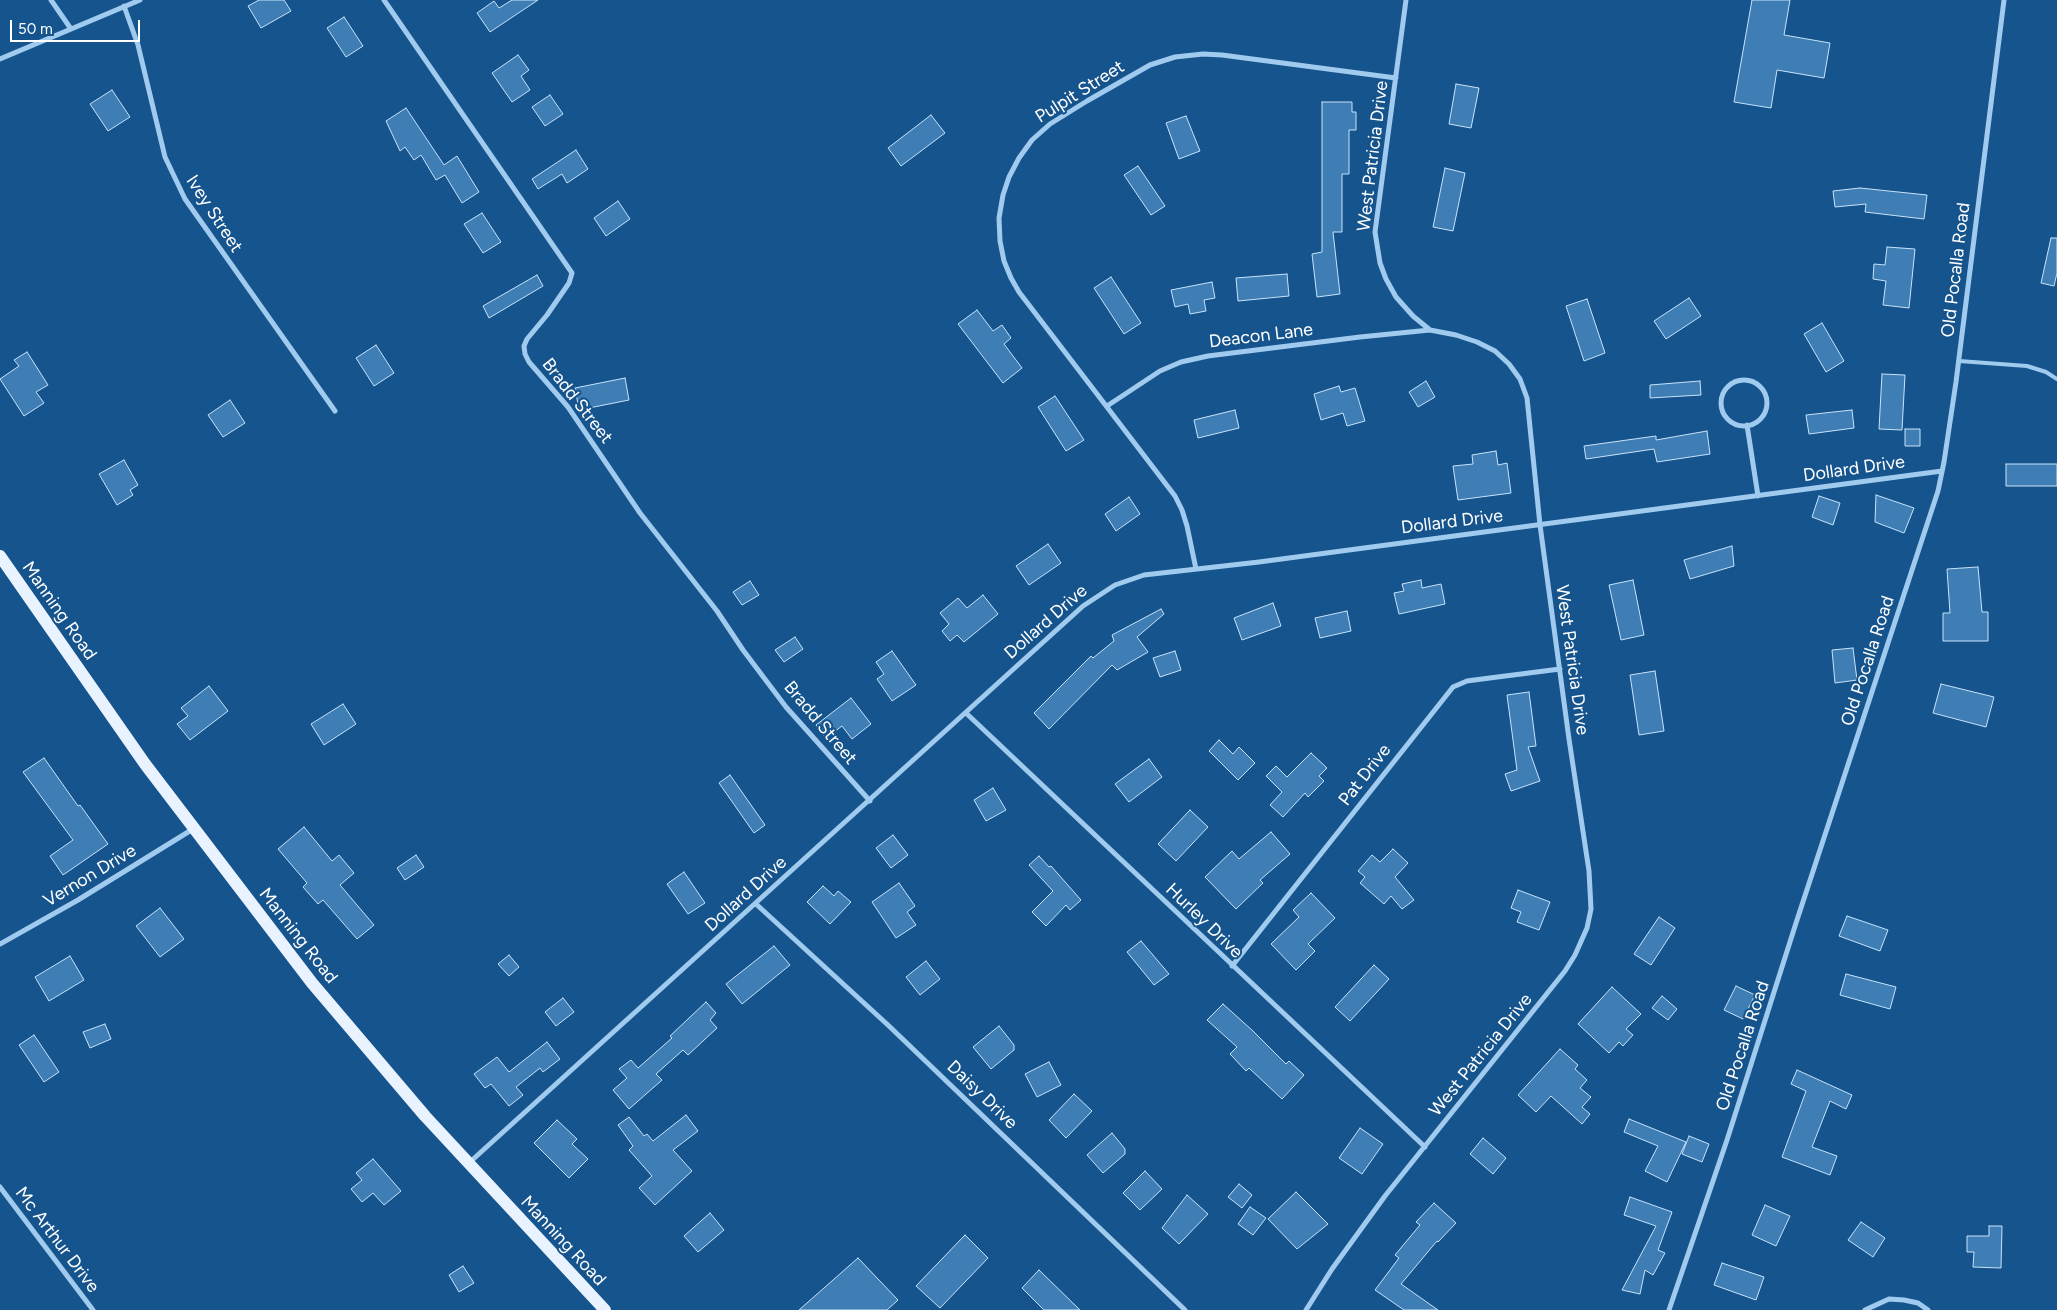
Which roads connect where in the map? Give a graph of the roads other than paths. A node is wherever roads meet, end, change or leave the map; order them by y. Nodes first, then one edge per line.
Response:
1 (51, 0) edge
2 (140, 0) edge
3 (384, 0) edge
4 (1406, 0) edge
5 (2004, 0) edge
6 (124, 6) junction
7 (71, 29) junction
8 (0, 59) edge
9 (1396, 78) junction
10 (1430, 330) junction
11 (1958, 361) junction
12 (2057, 379) edge
13 (1107, 406) junction
14 (335, 411) dead end
15 (1747, 426) junction
16 (1942, 471) junction
17 (1758, 496) junction
18 (1540, 525) junction
19 (0, 556) edge
20 (1196, 568) junction
21 (1560, 669) junction
22 (966, 713) junction
23 (870, 801) junction
24 (193, 829) junction
25 (756, 904) junction
26 (0, 944) edge
27 (1232, 966) junction
28 (1425, 1147) junction
29 (468, 1164) junction
30 (0, 1188) edge
31 (93, 1310) edge
32 (604, 1310) edge
33 (1185, 1310) edge
34 (1306, 1310) edge
35 (1669, 1310) edge
36 (1865, 1310) edge
37 (1928, 1310) edge

1 - 7 street
2 - 6 street
3 - 23 street, Bradd Street
4 - 9 street, West Patricia Drive
5 - 11 street, Old Pocalla Road
6 - 7 street
6 - 14 street, Ivey Street
7 - 8 street
9 - 10 street, West Patricia Drive
9 - 13 street, Pulpit Street
10 - 13 street, Deacon Lane
10 - 18 street, West Patricia Drive
11 - 12 lane
11 - 16 street, Old Pocalla Road
13 - 20 street, Pulpit Street
15 - 15 street
15 - 17 street
16 - 17 street, Dollard Drive
16 - 35 street, Old Pocalla Road
17 - 18 street, Dollard Drive
18 - 20 street, Dollard Drive
18 - 21 street, West Patricia Drive
19 - 24 main road, Manning Road
20 - 22 street, Dollard Drive
21 - 27 street, Pat Drive
21 - 28 street, West Patricia Drive
22 - 23 street, Dollard Drive
22 - 27 street, Hurley Drive
23 - 25 street, Dollard Drive
24 - 26 street, Vernon Drive
24 - 29 main road, Manning Road
25 - 29 street, Dollard Drive
25 - 33 street, Daisy Drive
27 - 28 street, Hurley Drive
28 - 34 street, West Patricia Drive
29 - 32 main road, Manning Road
30 - 31 street, Mc Arthur Drive
36 - 37 street

